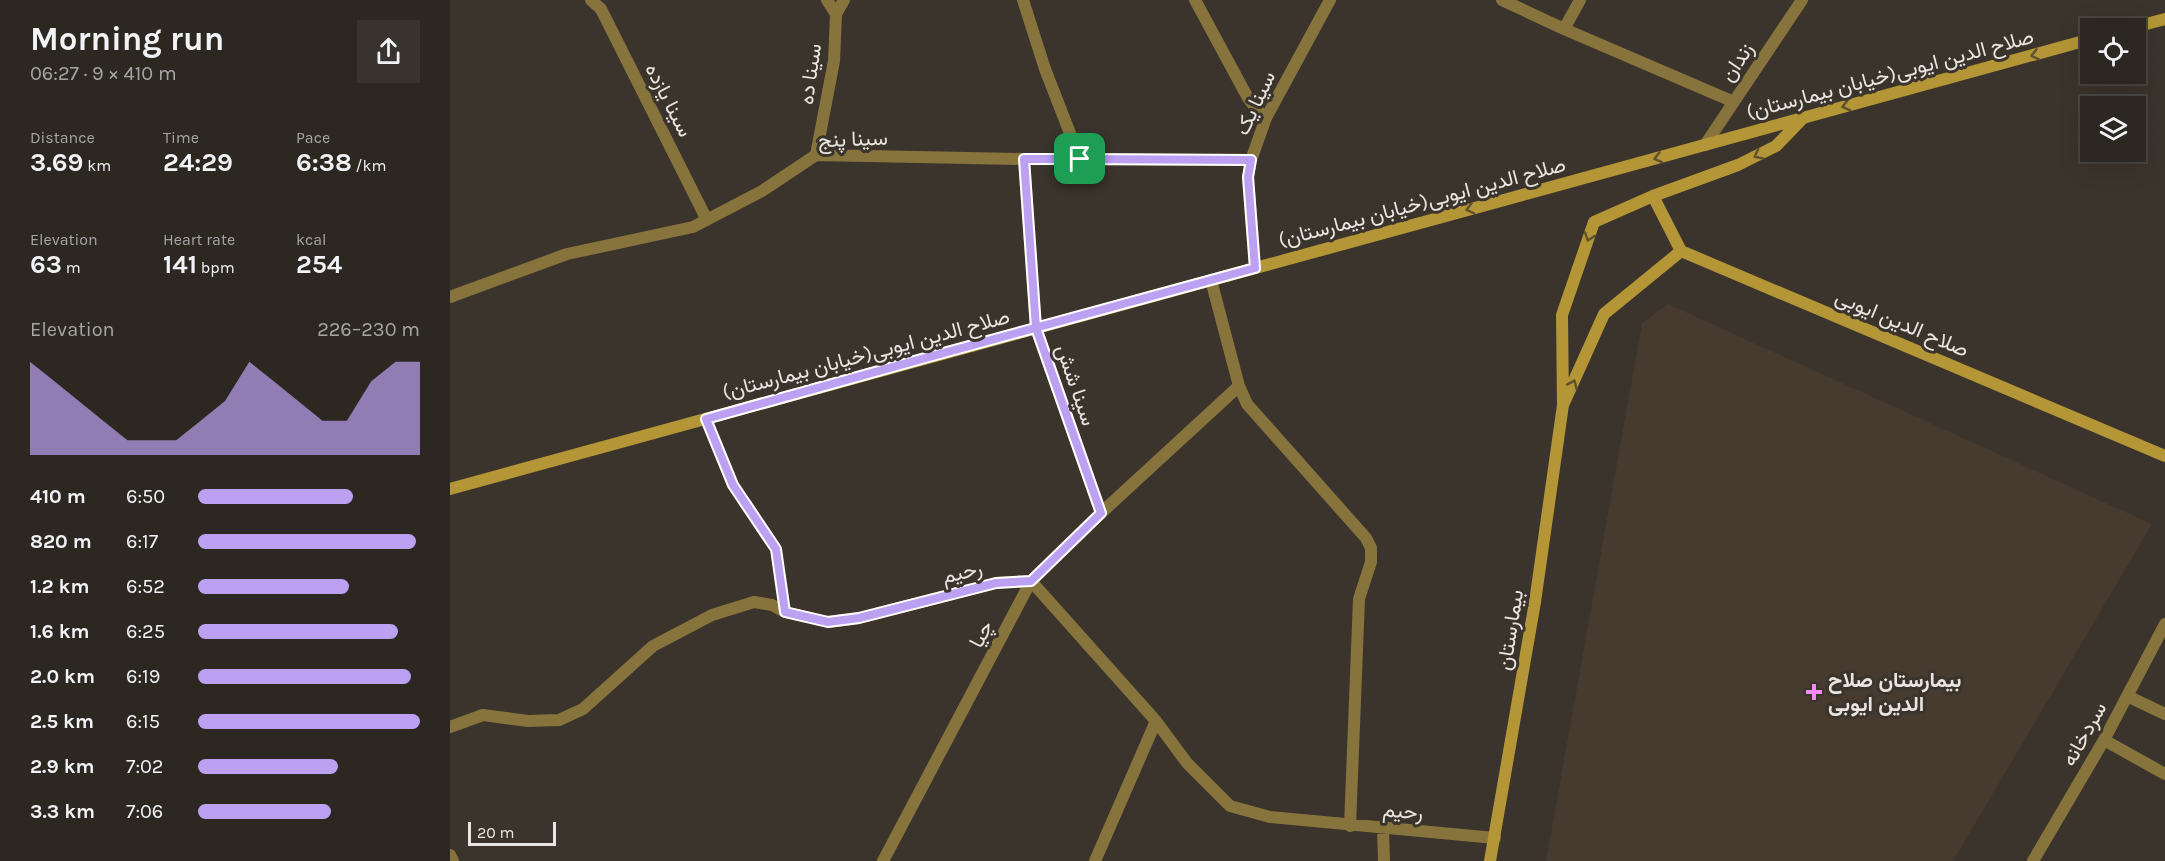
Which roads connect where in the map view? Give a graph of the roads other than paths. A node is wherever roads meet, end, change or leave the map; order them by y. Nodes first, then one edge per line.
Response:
1 (591, 0) edge
2 (827, 0) edge
3 (844, 0) edge
4 (1023, 0) edge
5 (1195, 0) edge
6 (1330, 0) edge
7 (1502, 0) edge
8 (1580, 0) edge
9 (1802, 0) edge
10 (836, 14) junction
11 (2165, 19) edge
12 (2146, 24) edge
13 (1564, 29) junction
14 (2080, 42) edge
15 (1734, 102) junction
16 (1266, 118) junction
17 (1803, 118) junction
18 (1705, 145) junction
19 (816, 155) junction
20 (1024, 159) junction
21 (1080, 159) junction
22 (1251, 160) junction
23 (1653, 196) junction
24 (707, 220) junction
25 (1681, 251) junction
26 (1255, 268) junction
27 (1212, 280) junction
28 (450, 297) edge
29 (1036, 328) junction
30 (1239, 386) junction
31 (1563, 405) junction
32 (2165, 456) edge
33 (450, 489) edge
34 (1101, 513) junction
35 (1031, 581) junction
36 (2165, 624) edge
37 (2127, 696) junction
38 (2165, 714) edge
39 (1156, 721) junction
40 (450, 727) edge
41 (2104, 740) junction
42 (2165, 774) edge
43 (1350, 826) junction
44 (1383, 828) junction
45 (1495, 838) junction
46 (450, 855) edge
47 (453, 861) edge
48 (883, 861) edge
49 (1095, 861) edge
50 (1384, 861) edge
51 (1490, 861) edge
52 (2033, 861) edge

1 - 24 street, سینا یازده
2 - 10 street
3 - 10 street
4 - 21 street
5 - 16 street
6 - 16 street, سینا یک
7 - 13 street
8 - 13 street
9 - 15 street, زندان
10 - 19 street, سینا ده
11 - 12 main road
13 - 15 street
14 -> 17 main road, صلاح الدین ایوبی(خیابان بیمارستان)
15 - 18 street, زندان
16 - 22 street, سینا یک
17 - 18 main road, صلاح الدین ایوبی(خیابان بیمارستان)
17 -> 23 main road
18 -> 26 main road, صلاح الدین ایوبی(خیابان بیمارستان)
19 - 20 street, سینا پنج
19 - 24 street, سینا پنج
20 - 21 street, سینا پنج
20 - 29 street, سینا شش
21 - 22 street, سینا پنج
22 - 26 street, سینا یک
23 - 25 main road
23 -> 31 main road
24 - 28 street, سینا پنج
31 -> 25 main road
25 - 32 main road, صلاح الدین ایوبی
26 - 27 main road, صلاح الدین ایوبی(خیابان بیمارستان)
27 - 29 main road, صلاح الدین ایوبی(خیابان بیمارستان)
27 - 30 street
29 - 33 main road, صلاح الدین ایوبی(خیابان بیمارستان)
29 - 34 street, سینا شش
30 - 34 street, چیا
30 - 43 street
31 - 45 main road, بیمارستان
34 - 35 street, چیا
35 - 39 street, رحیم
35 - 40 street, رحیم
35 - 48 street, چیا
36 - 37 street, سردخانه
37 - 38 street
37 - 41 street, سردخانه
39 - 43 street, رحیم
39 - 49 street
41 - 42 street
41 - 52 street, سردخانه
43 - 44 street, رحیم
44 - 45 street, رحیم
44 - 50 street
45 - 51 main road, بیمارستان
46 - 47 street

